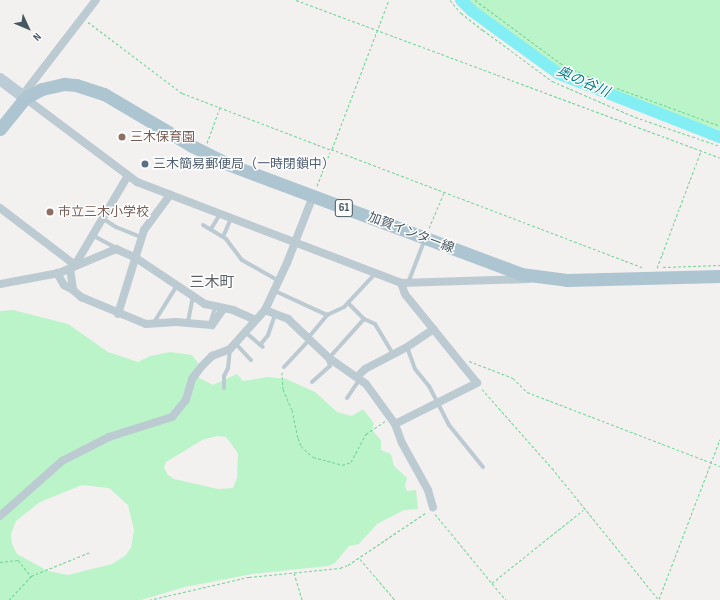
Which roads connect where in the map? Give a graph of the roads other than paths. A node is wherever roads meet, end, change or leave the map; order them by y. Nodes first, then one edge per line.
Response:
1 (96, 0) edge
2 (0, 79) edge
3 (24, 97) junction
4 (0, 129) edge
5 (127, 177) junction
6 (315, 191) junction
7 (170, 195) junction
8 (0, 208) edge
9 (220, 213) junction
10 (102, 218) junction
11 (231, 218) junction
12 (203, 225) dead end
13 (211, 229) junction
14 (92, 235) junction
15 (141, 237) junction
16 (224, 237) junction
17 (425, 239) junction
18 (296, 244) junction
19 (116, 248) junction
20 (136, 258) junction
21 (72, 267) junction
22 (57, 273) junction
23 (376, 273) junction
24 (720, 276) edge
25 (534, 278) junction
26 (279, 281) junction
27 (404, 283) junction
28 (0, 284) edge
29 (176, 287) junction
30 (73, 290) junction
31 (275, 291) junction
32 (193, 297) junction
33 (348, 303) junction
34 (215, 308) junction
35 (224, 309) junction
36 (265, 310) junction
37 (118, 314) junction
38 (328, 314) junction
39 (275, 315) junction
40 (364, 319) junction
41 (255, 320) junction
42 (188, 322) junction
43 (210, 324) junction
44 (152, 325) junction
45 (434, 329) junction
46 (245, 332) junction
47 (308, 339) junction
48 (233, 346) junction
49 (407, 347) junction
50 (392, 354) junction
51 (328, 358) junction
52 (251, 360) dead end
53 (284, 367) road end
54 (359, 378) junction
55 (312, 382) dead end
56 (224, 388) dead end
57 (346, 398) dead end
58 (438, 403) junction
59 (393, 421) junction
60 (483, 467) dead end
61 (433, 507) road end
62 (0, 516) edge

1 - 3 street
2 - 3 street
3 - 4 main road, 加賀インター線 / 61
3 - 5 street
3 - 6 main road, 加賀インター線 / 61
5 - 7 street
5 - 10 street
6 - 17 main road, 加賀インター線 / 61
6 - 18 street
7 - 9 street
7 - 15 street
8 - 21 street
9 - 11 street
9 - 13 lane
10 - 14 street
10 - 15 lane
11 - 16 lane
11 - 18 street
12 - 13 lane
13 - 16 lane
14 - 19 lane
14 - 21 street
15 - 20 street
16 - 26 lane
17 - 25 main road, 加賀インター線 / 61
17 - 27 lane
18 - 23 street
18 - 26 street
19 - 20 street
19 - 21 street
20 - 29 street
20 - 37 street
21 - 22 street
21 - 30 street
22 - 28 street
22 - 30 street
23 - 27 street
23 - 33 lane
24 - 25 main road, 加賀インター線 / 61
25 - 27 street
26 - 31 street
27 - 45 street
29 - 32 street
29 - 44 lane
30 - 37 street
31 - 36 street
31 - 38 lane
32 - 34 street
32 - 42 lane
33 - 38 lane
33 - 40 lane
34 - 35 street
34 - 43 lane
35 - 41 street
35 - 43 street
36 - 39 street
36 - 41 street
37 - 44 street
38 - 47 lane
39 - 46 lane
39 - 47 street
40 - 50 lane
40 - 51 lane
41 - 46 street
42 - 43 street
42 - 44 street
45 - 49 street
45 - 58 street
46 - 48 street
47 - 51 street
47 - 53 lane
48 - 52 lane
48 - 56 lane
48 - 62 street
49 - 50 street
49 - 58 lane
50 - 54 street
51 - 54 street
51 - 55 lane
54 - 57 lane
54 - 59 street
58 - 59 street
58 - 60 lane
59 - 61 street

